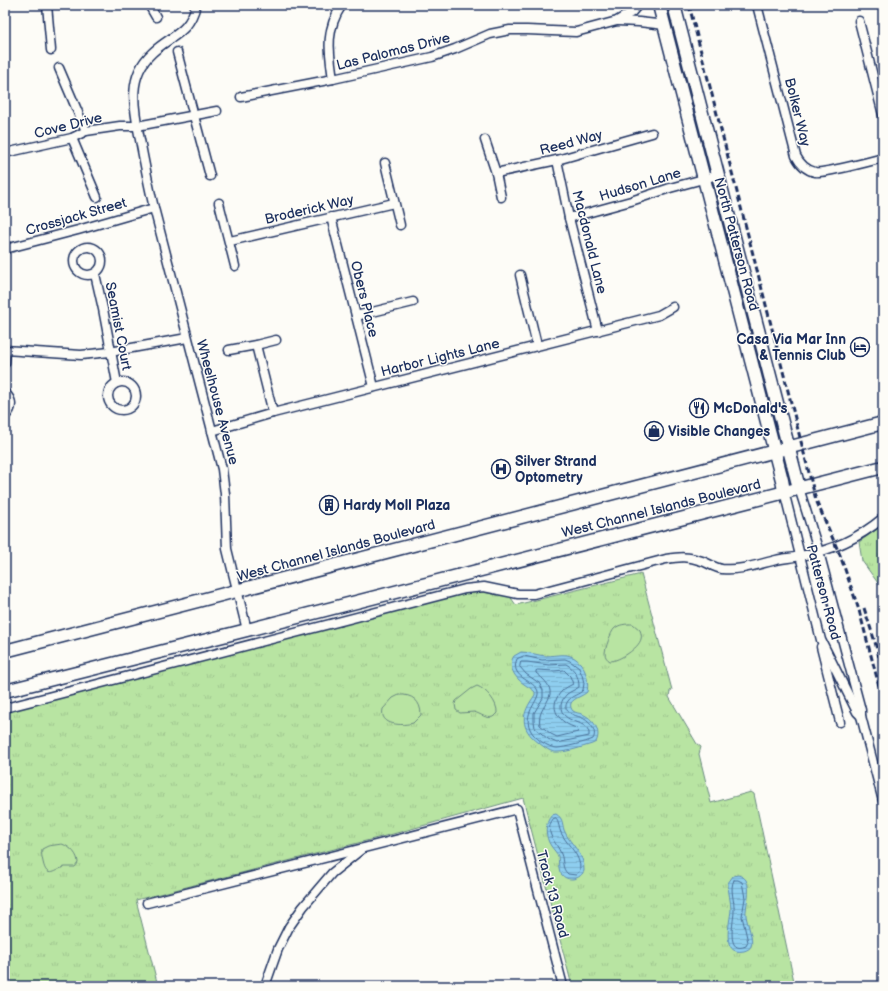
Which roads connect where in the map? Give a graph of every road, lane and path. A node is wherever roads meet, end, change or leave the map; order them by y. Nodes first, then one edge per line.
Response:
1 (47, 5) edge
2 (149, 5) edge
3 (196, 5) edge
4 (342, 5) edge
5 (638, 5) edge
6 (659, 5) edge
7 (674, 5) edge
8 (757, 5) edge
9 (156, 17) dead end
10 (617, 21) junction
11 (859, 21) dead end
12 (665, 25) junction
13 (51, 50) dead end
14 (177, 52) dead end
15 (60, 68) dead end
16 (332, 79) junction
17 (241, 97) dead end
18 (217, 111) dead end
19 (194, 115) junction
20 (883, 115) edge
21 (137, 126) junction
22 (86, 131) junction
23 (652, 133) dead end
24 (72, 138) junction
25 (485, 140) dead end
26 (5, 153) edge
27 (883, 158) edge
28 (557, 160) junction
29 (385, 163) dead end
30 (496, 173) junction
31 (718, 175) junction
32 (210, 176) dead end
33 (704, 179) junction
34 (97, 197) dead end
35 (501, 197) dead end
36 (219, 203) dead end
37 (394, 203) junction
38 (154, 208) junction
39 (331, 217) junction
40 (569, 218) junction
41 (400, 225) dead end
42 (230, 241) junction
43 (5, 249) edge
44 (235, 266) dead end
45 (95, 274) dead end
46 (520, 275) dead end
47 (413, 302) dead end
48 (673, 307) dead end
49 (356, 316) junction
50 (598, 331) junction
51 (187, 338) junction
52 (276, 340) dead end
53 (256, 345) junction
54 (537, 346) junction
55 (6, 350) edge
56 (229, 350) dead end
57 (110, 352) junction
58 (5, 363) edge
59 (117, 383) dead end
60 (374, 387) junction
61 (5, 393) edge
62 (273, 413) junction
63 (5, 416) edge
64 (883, 423) edge
65 (212, 432) junction
66 (788, 447) junction
67 (774, 450) junction
68 (883, 467) edge
69 (799, 488) junction
70 (784, 491) junction
71 (883, 518) edge
72 (819, 552) junction
73 (800, 556) junction
74 (237, 592) junction
75 (248, 630) junction
76 (821, 640) junction
77 (5, 651) edge
78 (5, 691) edge
79 (5, 708) edge
80 (861, 716) junction
81 (840, 722) dead end
82 (883, 801) edge
83 (365, 847) junction
84 (148, 903) dead end
85 (265, 986) edge
86 (563, 986) edge

1 - 13 street
2 - 9 street
3 - 21 street
4 - 16 street
5 - 10 street, Las Palomas Drive
6 - 12 main road, North Patterson Road
7 - 31 main road, North Patterson Road
8 - 27 street, Bolker Way
10 - 12 street
10 - 16 street, Las Palomas Drive
11 - 20 street
12 - 33 main road, North Patterson Road
14 - 19 street
15 - 22 street
16 - 17 street, Las Palomas Drive
18 - 19 street, Cove Drive
19 - 21 street, Cove Drive
19 - 32 street
21 - 22 street, Cove Drive
21 - 38 street, Wheelhouse Avenue
22 - 24 street, Cove Drive
23 - 28 street, Reed Way
24 - 26 street, Cove Drive
24 - 34 street
25 - 30 street
28 - 30 street, Reed Way
28 - 40 street, Macdonald Lane
29 - 37 street
30 - 35 street
31 - 33 street, Hudson Lane
31 - 66 main road, North Patterson Road
33 - 40 street, Hudson Lane
33 - 67 main road, North Patterson Road
36 - 42 street
37 - 39 street, Broderick Way
37 - 41 street
38 - 43 street, Crossjack Street
38 - 51 street, Wheelhouse Avenue
39 - 42 street, Broderick Way
39 - 49 street, Obers Place
40 - 50 street, Macdonald Lane
42 - 44 street
45 - 57 street, Seamist Court
46 - 54 street
47 - 49 street
48 - 50 street, Harbor Lights Lane
49 - 60 street, Obers Place
50 - 54 street, Harbor Lights Lane
51 - 57 street
51 - 65 street, Wheelhouse Avenue
52 - 53 street
53 - 56 street
53 - 62 street
54 - 60 street, Harbor Lights Lane
55 - 57 street
55 - 58 street
57 - 59 street, Seamist Court
60 - 62 street, Harbor Lights Lane
61 - 63 street
62 - 65 street, Harbor Lights Lane
64 - 66 main road, West Channel Islands Boulevard
65 - 74 street, Wheelhouse Avenue
66 - 67 main road, West Channel Islands Boulevard
66 - 69 main road, North Patterson Road
67 - 70 main road, North Patterson Road
67 - 74 main road, West Channel Islands Boulevard
68 - 69 main road, West Channel Islands Boulevard
69 - 70 main road, West Channel Islands Boulevard
69 - 72 street, Patterson Road
70 - 73 street, Patterson Road
70 - 75 main road, West Channel Islands Boulevard
71 - 72 street
72 - 73 street
72 - 80 street, Patterson Road
73 - 76 street, Patterson Road
73 - 79 street
74 - 75 street, Wheelhouse Avenue
74 - 77 main road, West Channel Islands Boulevard
75 - 78 main road, West Channel Islands Boulevard
76 - 80 street, Patterson Road
76 - 81 street
80 - 82 street, Patterson Road
83 - 84 street
83 - 85 street
83 - 86 street, Track 13 Road

